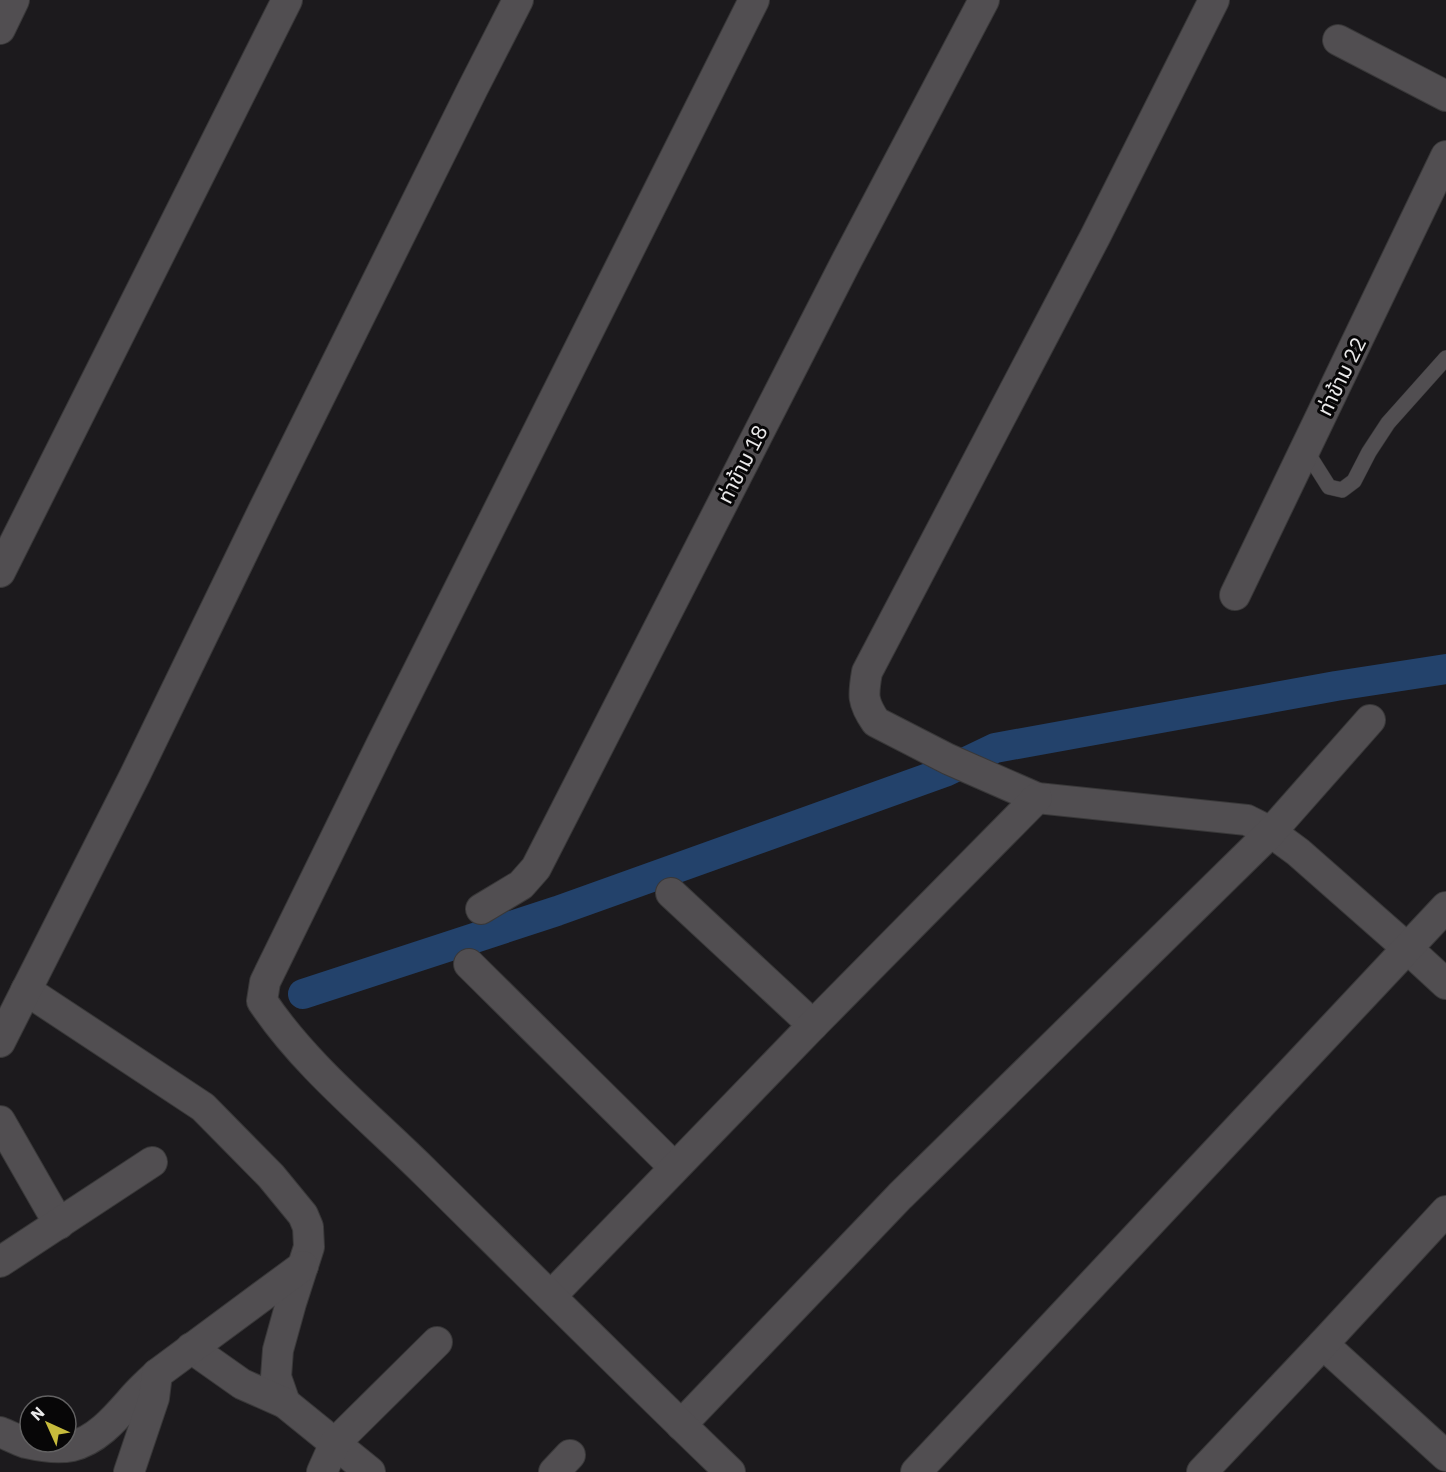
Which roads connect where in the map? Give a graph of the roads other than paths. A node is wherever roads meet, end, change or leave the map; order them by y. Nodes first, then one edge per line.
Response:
1 (14, 0) edge
2 (287, 0) edge
3 (518, 0) edge
4 (754, 0) edge
5 (984, 0) edge
6 (1214, 0) edge
7 (0, 29) edge
8 (1338, 40) dead end
9 (1446, 96) edge
10 (1446, 156) edge
11 (1446, 358) edge
12 (1305, 450) junction
13 (0, 572) edge
14 (1235, 596) dead end
15 (1370, 720) dead end
16 (1037, 798) junction
17 (1271, 832) junction
18 (671, 893) dead end
19 (1446, 907) edge
20 (481, 909) dead end
21 (1407, 948) junction
22 (469, 964) dead end
23 (1446, 984) edge
24 (26, 990) junction
25 (813, 1025) junction
26 (0, 1042) edge
27 (0, 1121) edge
28 (152, 1162) dead end
29 (674, 1167) junction
30 (1446, 1211) edge
31 (59, 1224) junction
32 (0, 1262) edge
33 (303, 1266) junction
34 (550, 1296) junction
35 (437, 1342) dead end
36 (1323, 1344) junction
37 (191, 1348) junction
38 (157, 1374) junction
39 (285, 1403) junction
40 (681, 1425) junction
41 (0, 1432) edge
42 (335, 1443) junction
43 (1446, 1456) edge
44 (129, 1472) edge
45 (322, 1472) edge
46 (370, 1472) edge
47 (730, 1472) edge
48 (916, 1472) edge
49 (1202, 1472) edge

1 - 7 street
2 - 13 street
3 - 24 street
4 - 34 street
5 - 20 street, ท่าข้าม 18
6 - 16 street
8 - 9 street
10 - 12 street, ท่าข้าม 22
11 - 12 lane
12 - 14 street, ท่าข้าม 22
15 - 17 street
16 - 17 street
16 - 25 street
17 - 21 street
17 - 40 street
18 - 25 street
19 - 21 street
21 - 23 street
21 - 48 street
22 - 29 street
24 - 26 street
24 - 33 street
25 - 29 street
27 - 31 street
28 - 31 street
29 - 34 street
30 - 36 street
31 - 32 street
33 - 37 street
33 - 39 street
34 - 40 street
35 - 42 street
36 - 43 street
36 - 49 street
37 - 38 street
37 - 39 street
38 - 41 street
38 - 44 street
39 - 42 street
40 - 47 street
42 - 45 street
42 - 46 street

